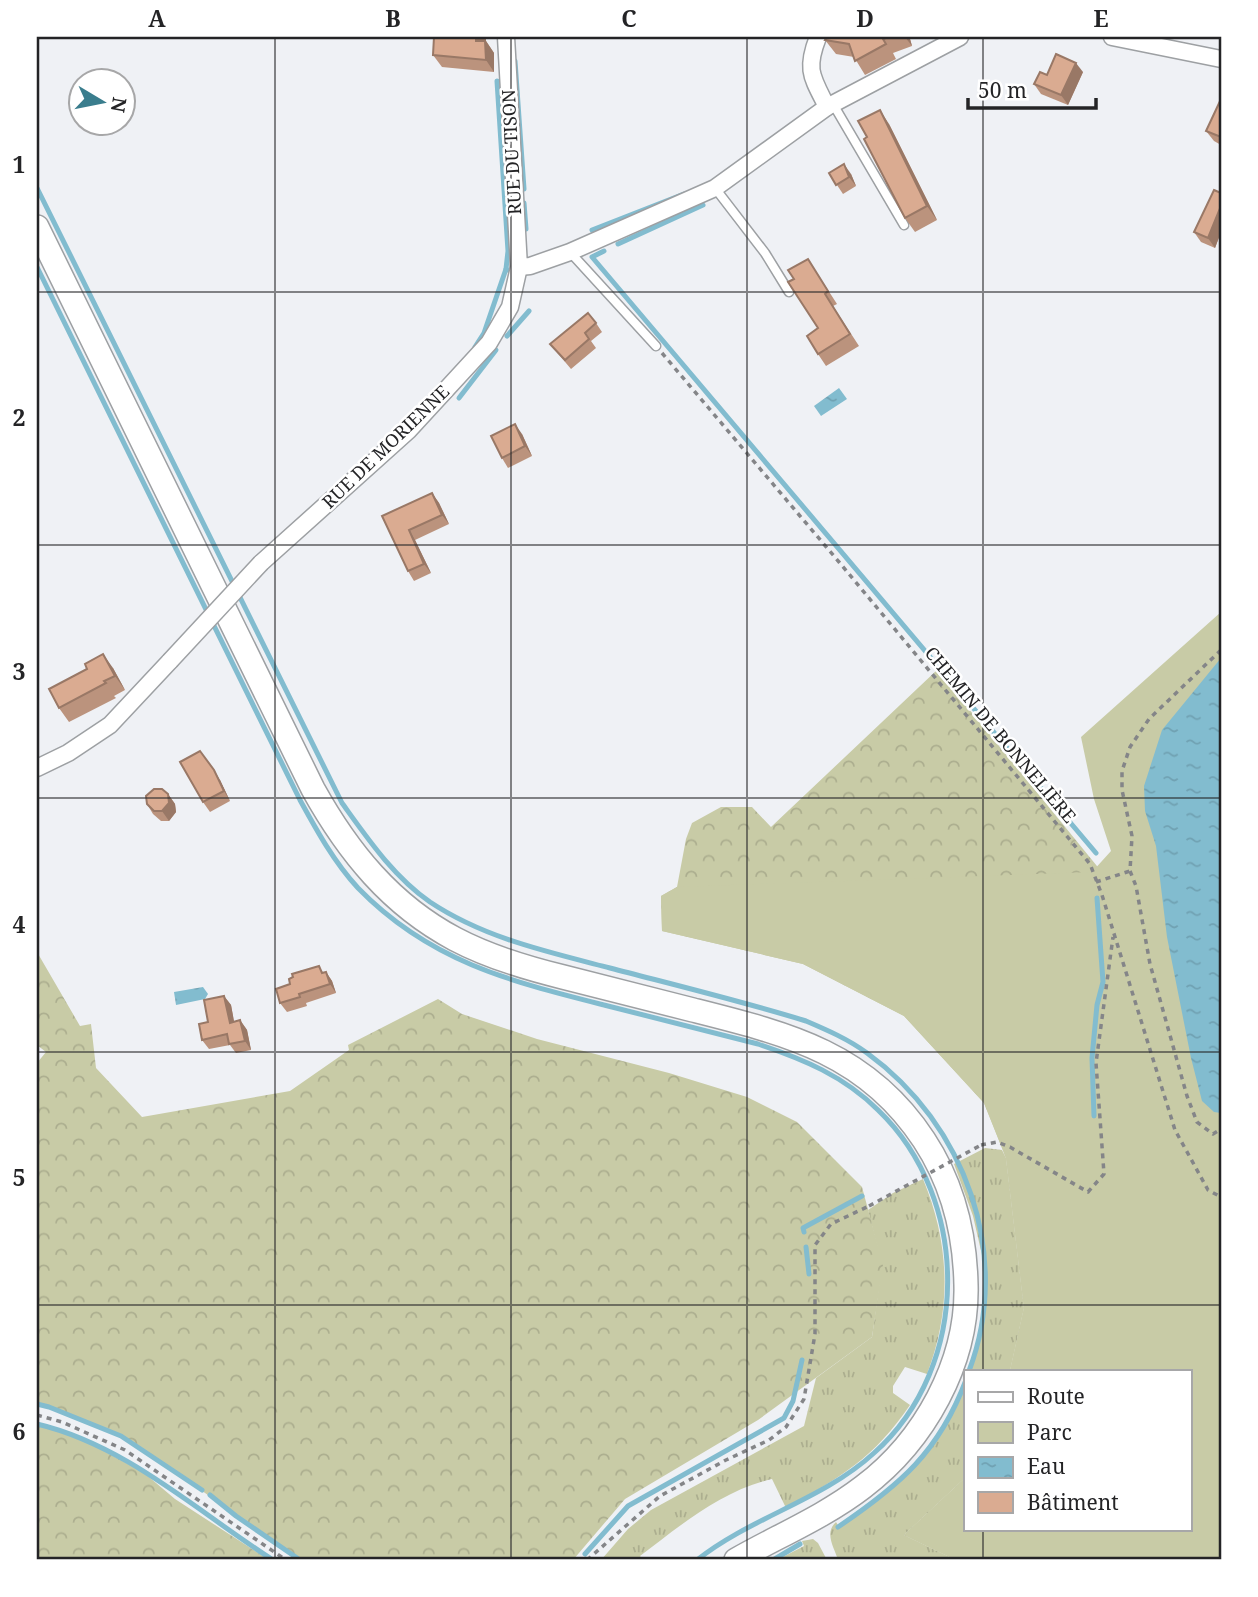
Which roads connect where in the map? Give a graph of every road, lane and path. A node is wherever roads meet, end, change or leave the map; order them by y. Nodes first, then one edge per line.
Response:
1 (506, 37) edge
2 (818, 37) edge
3 (960, 37) edge
4 (1112, 37) edge
5 (1221, 59) edge
6 (830, 106) junction
7 (715, 188) junction
8 (904, 225) edge
9 (37, 227) edge
10 (570, 252) junction
11 (519, 267) junction
12 (789, 292) edge
13 (656, 346) joint
14 (1221, 650) edge
15 (37, 768) edge
16 (1130, 871) junction
17 (1096, 882) junction
18 (1114, 933) junction
19 (1221, 1129) edge
20 (1221, 1197) edge
21 (37, 1415) edge
22 (286, 1560) edge
23 (587, 1560) edge
24 (736, 1560) edge

1 - 11 street, RUE DU TISON
2 - 6 street
3 - 6 street
4 - 5 street
6 - 7 street
6 - 8 lane
7 - 10 street
7 - 12 lane
9 - 24 main road
10 - 11 street
10 - 13 lane
11 - 15 street, RUE DE MORIENNE, bridge
13 - 17 path, CHEMIN DE BONNELIÈRE
14 - 16 path
16 - 17 path
16 - 19 path
17 - 18 path, CHEMIN DE BONNELIÈRE
18 - 20 path, CHEMIN DE BONNELIÈRE
18 - 23 path, bridge
21 - 22 path

